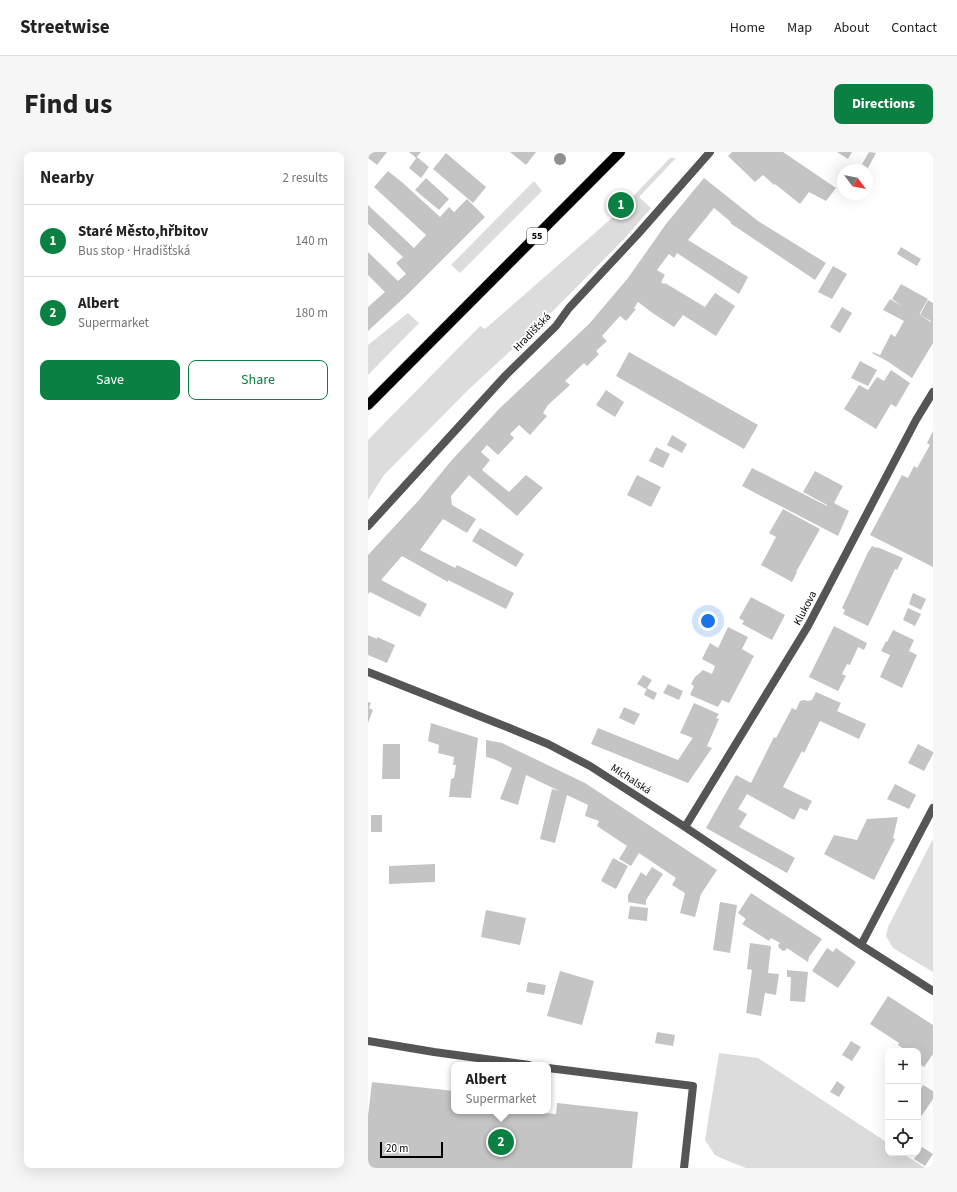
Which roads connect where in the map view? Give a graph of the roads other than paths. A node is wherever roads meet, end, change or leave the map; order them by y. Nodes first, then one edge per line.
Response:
1 (620, 152) edge
2 (710, 152) edge
3 (933, 392) edge
4 (368, 405) edge
5 (368, 526) edge
6 (368, 672) edge
7 (933, 808) edge
8 (685, 827) junction
9 (860, 945) junction
10 (933, 991) edge
11 (368, 1041) edge
12 (507, 1062) edge
13 (551, 1068) edge
14 (684, 1168) edge

1 - 4 main road, 55
2 - 5 street, Hradišťská
3 - 8 street, Klukova
6 - 8 street, Michalská
7 - 9 street
8 - 9 street, Michalská
9 - 10 street, Michalská
11 - 12 street
13 - 14 street

